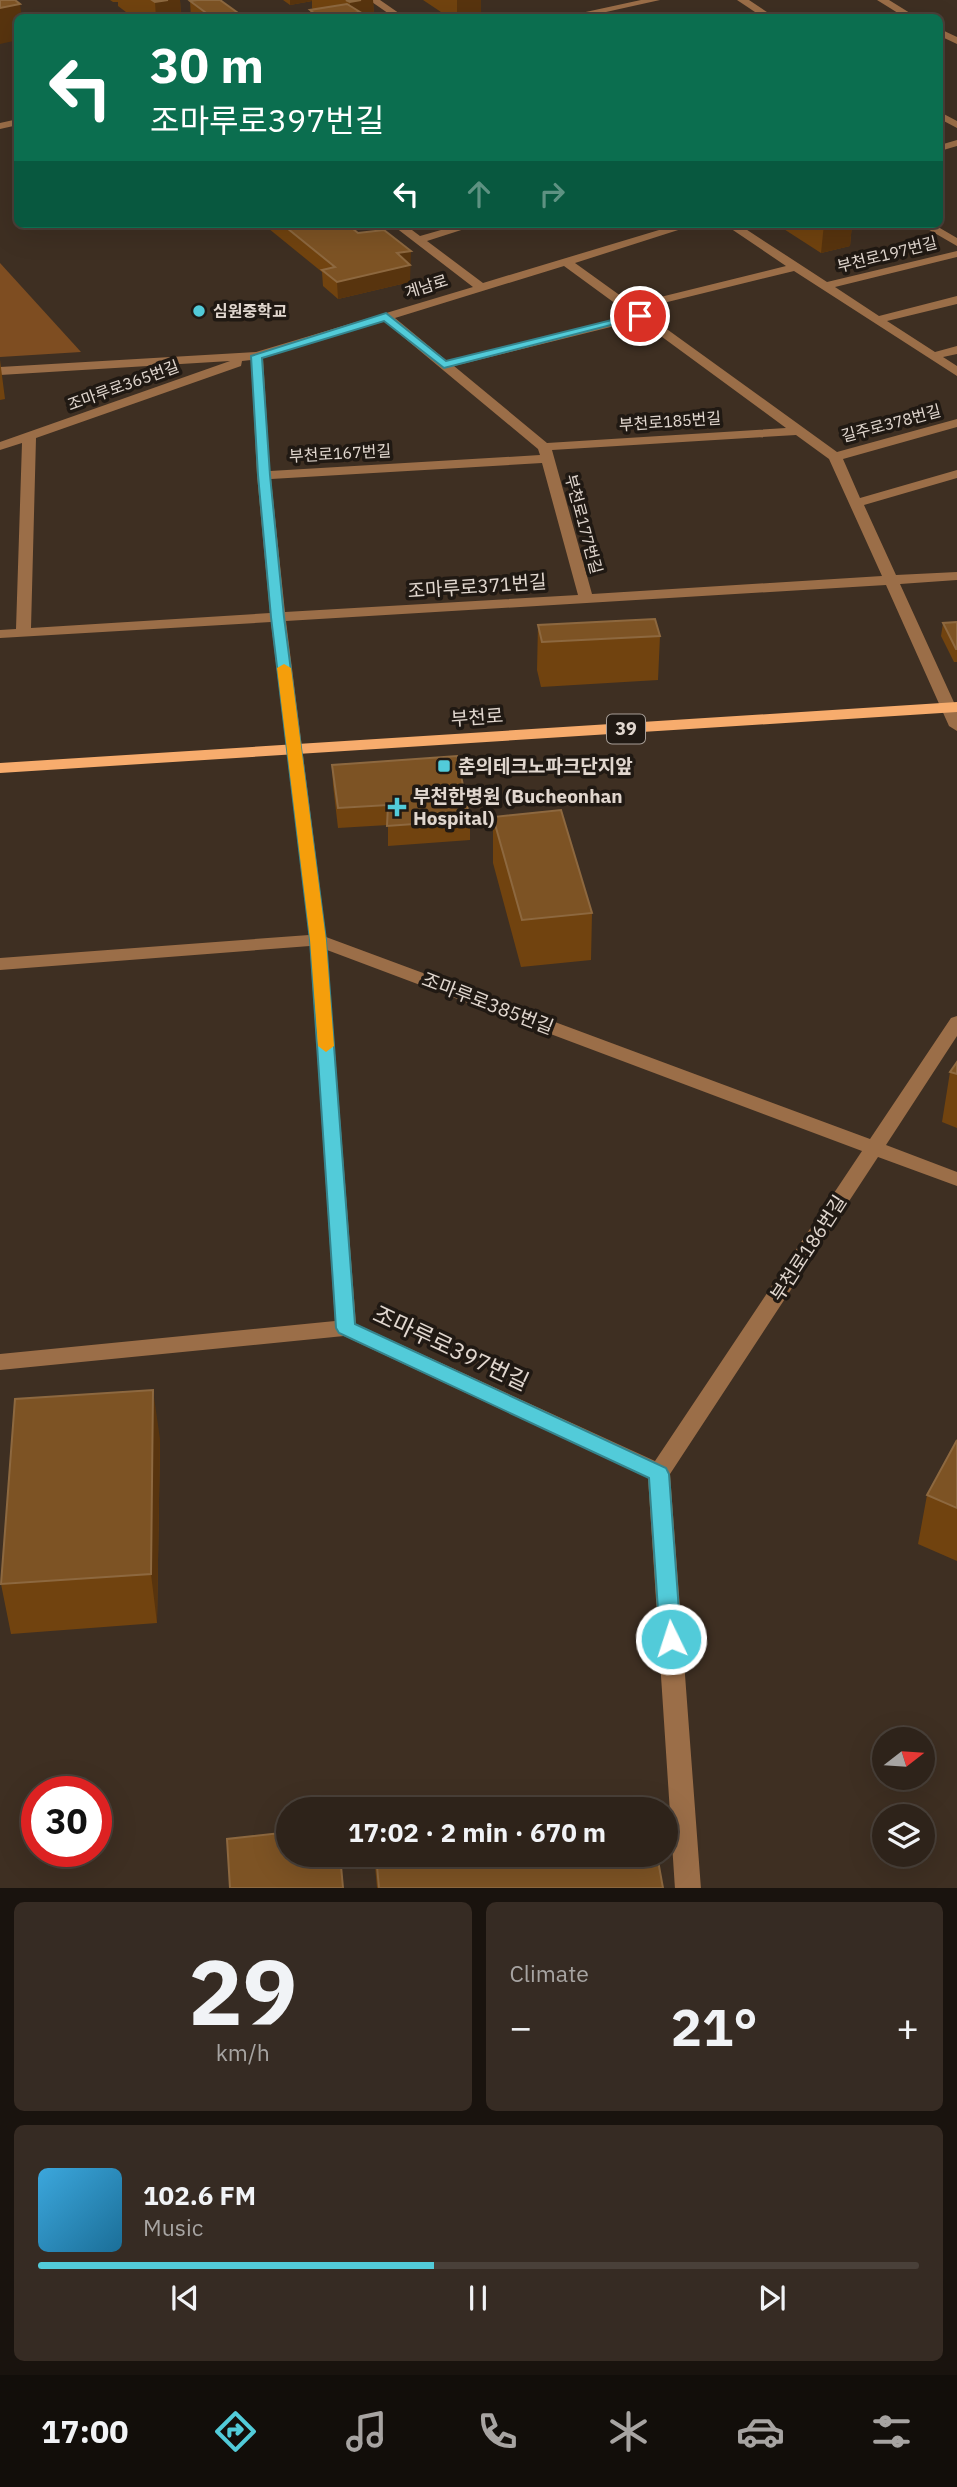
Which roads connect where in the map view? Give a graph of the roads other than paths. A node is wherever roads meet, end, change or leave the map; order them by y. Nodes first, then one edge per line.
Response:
1 (374, 0) edge
2 (655, 0) edge
3 (742, 0) edge
4 (882, 0) edge
5 (635, 2) edge
6 (396, 14) edge
7 (580, 14) edge
8 (766, 14) edge
9 (907, 14) edge
10 (402, 228) edge
11 (460, 228) edge
12 (678, 228) edge
13 (736, 228) edge
14 (932, 228) edge
15 (419, 240) junction
16 (957, 243) edge
17 (957, 254) edge
18 (566, 262) junction
19 (796, 267) junction
20 (825, 286) junction
21 (482, 288) junction
22 (957, 300) edge
23 (635, 312) junction
24 (386, 317) junction
25 (877, 320) junction
26 (957, 350) edge
27 (257, 356) junction
28 (933, 356) junction
29 (444, 365) junction
30 (0, 371) edge
31 (957, 372) edge
32 (957, 423) edge
33 (799, 431) junction
34 (29, 437) junction
35 (0, 446) edge
36 (546, 453) junction
37 (835, 457) junction
38 (418, 466) joint
39 (957, 474) edge
40 (264, 475) junction
41 (856, 503) junction
42 (957, 576) edge
43 (891, 580) junction
44 (586, 598) junction
45 (278, 617) junction
46 (23, 633) junction
47 (0, 635) edge
48 (953, 707) edge
49 (957, 726) edge
50 (295, 751) junction
51 (0, 768) edge
52 (318, 940) junction
53 (0, 964) edge
54 (957, 1022) edge
55 (874, 1148) junction
56 (957, 1180) edge
57 (346, 1328) junction
58 (0, 1362) edge
59 (659, 1474) junction
60 (688, 1888) edge

1 - 6 street
2 - 5 street
3 - 8 street
4 - 9 street
5 - 7 street
10 - 15 street
11 - 15 street
12 - 18 street, 계남로
13 - 19 street, 부천로197번길
14 - 16 street
15 - 21 street
17 - 20 street, 부천로197번길
18 - 21 street, 계남로
18 - 23 street, 부천로185번길
19 - 20 street, 부천로197번길
19 - 23 street
20 - 25 street, 부천로197번길
21 - 24 street, 계남로
22 - 25 street
23 - 29 street
23 - 33 street, 부천로185번길
24 - 27 street, 계남로
24 - 29 street
25 - 28 street, 부천로197번길
26 - 28 street
27 - 30 street, 계남로
27 - 34 street, 조마루로365번길
27 - 40 street, 부천로167번길
28 - 31 street, 부천로197번길
29 - 36 street
32 - 37 street, 길주로378번길
33 - 36 street, 부천로185번길
33 - 37 street, 부천로185번길
34 - 35 street, 조마루로365번길
34 - 46 street
36 - 38 street, 부천로177번길
36 - 44 street, 부천로177번길
37 - 41 street, 부천로185번길
38 - 40 street, 부천로167번길
39 - 41 street
40 - 45 street, 부천로167번길
41 - 43 street, 부천로185번길
42 - 43 street, 조마루로371번길
43 - 44 street, 조마루로371번길
43 - 48 street, 부천로185번길
44 - 45 street, 조마루로371번길
45 - 46 street, 조마루로371번길
45 - 50 street, 부천로167번길
46 - 47 street, 조마루로371번길
48 - 49 street
48 - 50 main road, 부천로 / 39
50 - 51 main road, 부천로 / 39
50 - 52 street, 부천로167번길
52 - 53 street, 조마루로385번길
52 - 55 street, 조마루로385번길
52 - 57 street, 부천로167번길
54 - 55 street, 부천로186번길
55 - 56 street, 조마루로385번길
55 - 59 street, 부천로186번길
57 - 58 street, 조마루로397번길
57 - 59 street, 조마루로397번길
59 - 60 street

